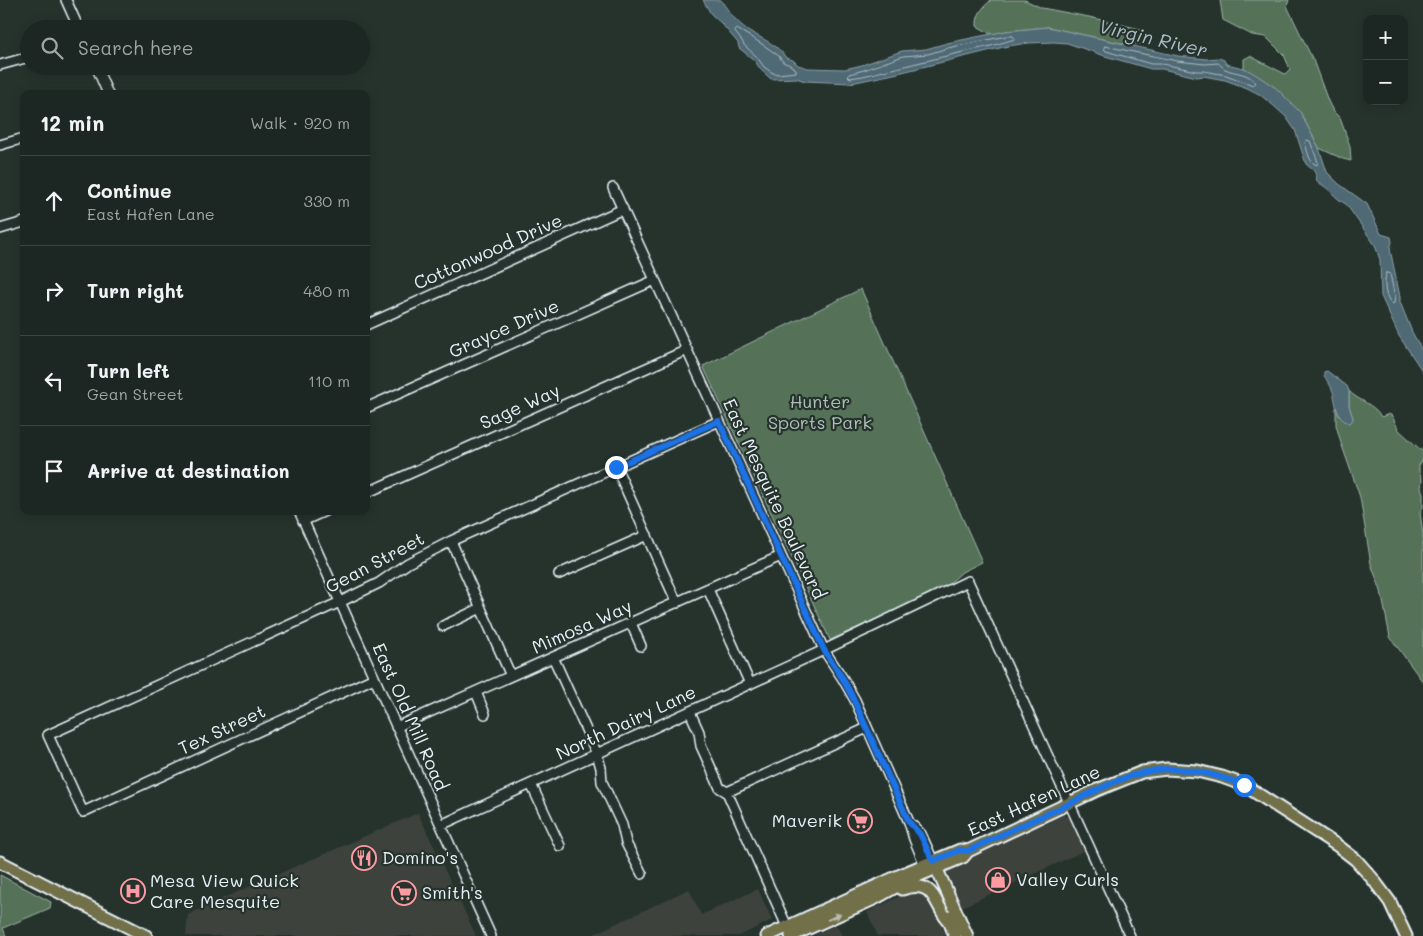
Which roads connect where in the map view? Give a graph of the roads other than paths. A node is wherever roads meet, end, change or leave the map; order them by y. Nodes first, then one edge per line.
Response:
1 (66, 0) edge
2 (75, 20) edge
3 (20, 59) edge
4 (0, 65) edge
5 (100, 75) edge
6 (106, 90) edge
7 (20, 139) edge
8 (0, 145) edge
9 (613, 188) dead end
10 (623, 209) junction
11 (20, 223) edge
12 (0, 228) edge
13 (655, 280) junction
14 (370, 323) edge
15 (687, 350) junction
16 (370, 406) edge
17 (719, 421) junction
18 (616, 467) junction
19 (370, 491) edge
20 (301, 515) edge
21 (316, 515) edge
22 (303, 521) junction
23 (646, 535) junction
24 (451, 541) junction
25 (781, 556) junction
26 (559, 574) dead end
27 (708, 589) junction
28 (340, 602) junction
29 (677, 603) junction
30 (481, 608) junction
31 (631, 623) junction
32 (443, 626) dead end
33 (641, 646) dead end
34 (824, 650) junction
35 (553, 658) junction
36 (512, 676) junction
37 (374, 678) junction
38 (750, 684) junction
39 (476, 692) junction
40 (690, 712) junction
41 (486, 714) dead end
42 (396, 727) junction
43 (867, 728) junction
44 (597, 754) junction
45 (530, 784) junction
46 (727, 792) junction
47 (1070, 803) junction
48 (83, 812) joint
49 (441, 825) junction
50 (560, 846) dead end
51 (0, 862) edge
52 (931, 867) junction
53 (642, 874) dead end
54 (876, 898) junction
55 (950, 924) junction
56 (790, 934) edge
57 (146, 936) edge
58 (491, 936) edge
59 (767, 936) edge
60 (955, 936) edge
61 (967, 936) edge
62 (1130, 936) edge
63 (1406, 936) edge

1 - 2 street
3 - 4 street
5 - 6 street
7 - 8 street
9 - 10 street, East Mesquite Boulevard
10 - 13 street, East Mesquite Boulevard
10 - 14 street, Cottonwood Drive
11 - 12 street
13 - 15 street, East Mesquite Boulevard
13 - 16 street, Grayce Drive
15 - 17 street, East Mesquite Boulevard
15 - 19 street, Sage Way
17 - 18 street, Gean Street
17 - 25 street, East Mesquite Boulevard
18 - 23 street
18 - 24 street, Gean Street
20 - 22 street, East Old Mill Road
21 - 22 street
22 - 28 street, East Old Mill Road
23 - 26 street
23 - 29 street
24 - 28 street, Gean Street
24 - 30 street
25 - 27 street, Mimosa Way
25 - 34 street, East Mesquite Boulevard
27 - 29 street, Mimosa Way
27 - 38 street
28 - 37 street, East Old Mill Road
28 - 48 street, Gean Street
29 - 31 street, Mimosa Way
30 - 32 street
30 - 36 street
31 - 33 street
31 - 35 street, Mimosa Way
34 - 38 street, North Dairy Lane
34 - 43 street, East Mesquite Boulevard
34 - 47 street, North Dairy Lane
35 - 36 street, Mimosa Way
35 - 44 street
36 - 39 street, Mimosa Way
37 - 42 street, East Old Mill Road
37 - 48 street, Tex Street
38 - 40 street, North Dairy Lane
39 - 41 street
39 - 42 street, Mimosa Way
40 - 44 street, North Dairy Lane
40 - 46 street
42 - 49 street, East Old Mill Road
43 - 46 street
43 - 52 street, East Mesquite Boulevard
44 - 45 street, North Dairy Lane
44 - 53 street
45 - 49 street, North Dairy Lane
45 - 50 street
46 - 56 street
47 - 52 main road, East Hafen Lane
47 - 62 street
47 - 63 main road, East Hafen Lane
49 - 58 street, East Old Mill Road
51 - 57 main road
52 - 54 main road
52 - 55 main road, East Mesquite Boulevard
52 - 56 main road
52 - 61 main road, East Mesquite Boulevard
54 - 55 main road
56 -> 54 main road
55 - 60 main road, East Mesquite Boulevard
56 - 59 main road

